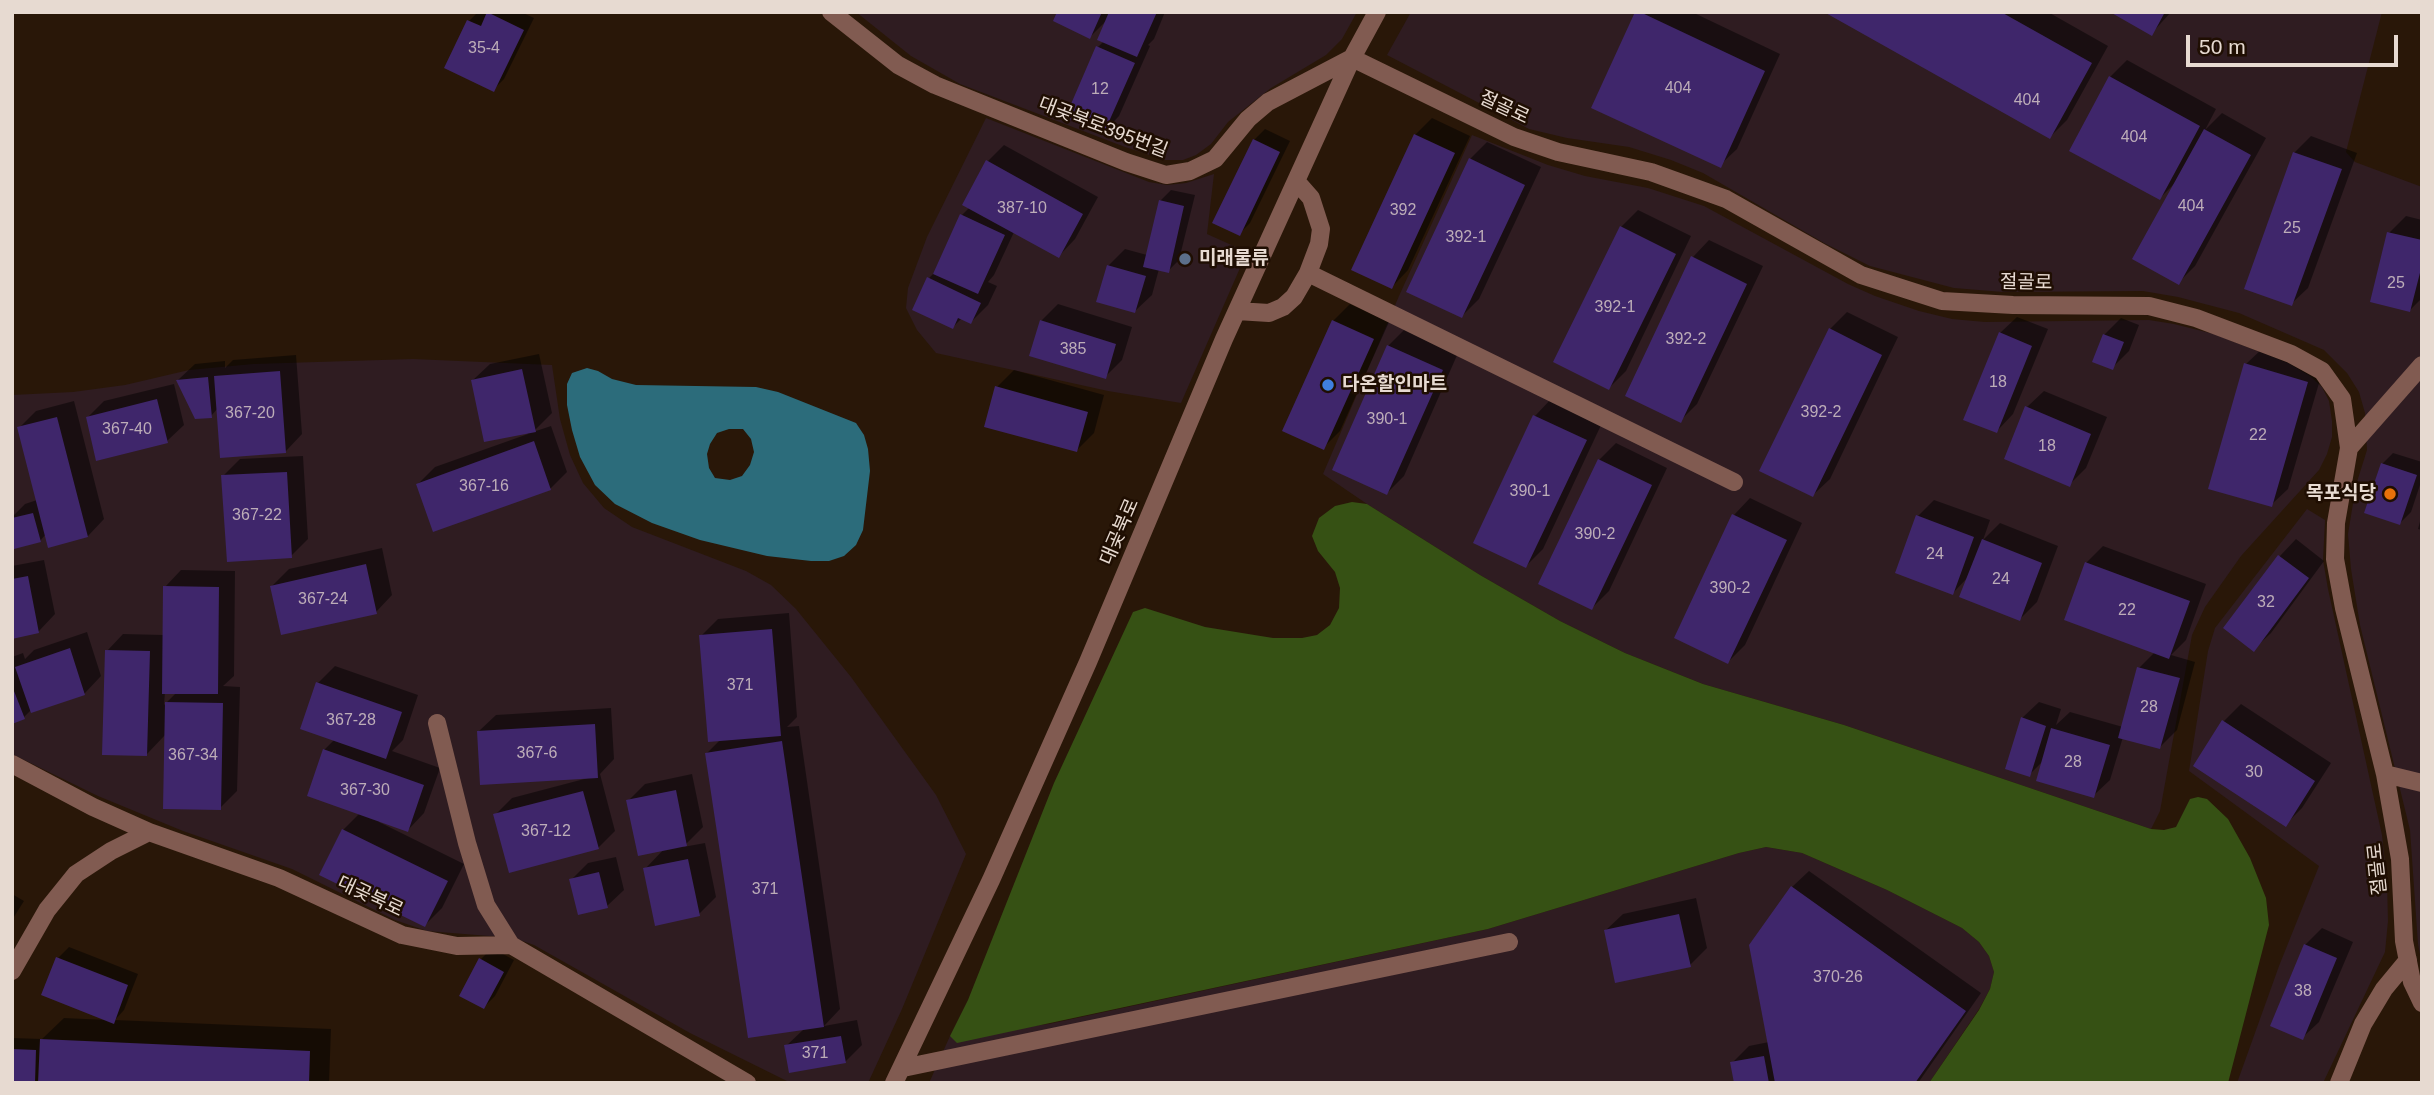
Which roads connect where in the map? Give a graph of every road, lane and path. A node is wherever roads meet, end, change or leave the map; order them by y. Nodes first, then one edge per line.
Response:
1 (831, 12) edge
2 (1377, 12) edge
3 (1352, 58) junction
4 (1296, 181) junction
5 (1308, 273) junction
6 (1237, 311) junction
7 (2422, 365) edge
8 (2349, 448) junction
9 (1734, 482) dead end
10 (437, 723) dead end
11 (12, 764) edge
12 (2385, 774) junction
13 (2422, 783) edge
14 (149, 832) junction
15 (1509, 942) dead end
16 (511, 944) junction
17 (2408, 960) junction
18 (12, 971) edge
19 (2422, 1003) edge
20 (898, 1075) edge
21 (747, 1083) edge
22 (2339, 1083) edge

1 - 3 street, 대곶북로395번길
2 - 3 street, 대곶북로
3 - 4 street, 대곶북로
3 - 8 street, 절골로
4 - 5 street
4 - 6 street, 대곶북로
5 - 6 street
5 - 9 street
6 - 20 street, 대곶북로
7 - 8 street
8 - 12 street, 절골로
10 - 16 street
11 - 14 street, 대곶북로
12 - 13 street
12 - 17 street, 절골로
14 - 16 street, 대곶북로
14 - 18 street
15 - 20 street, 대곶북로
16 - 21 street
17 - 19 street, 절골로
17 - 22 street

